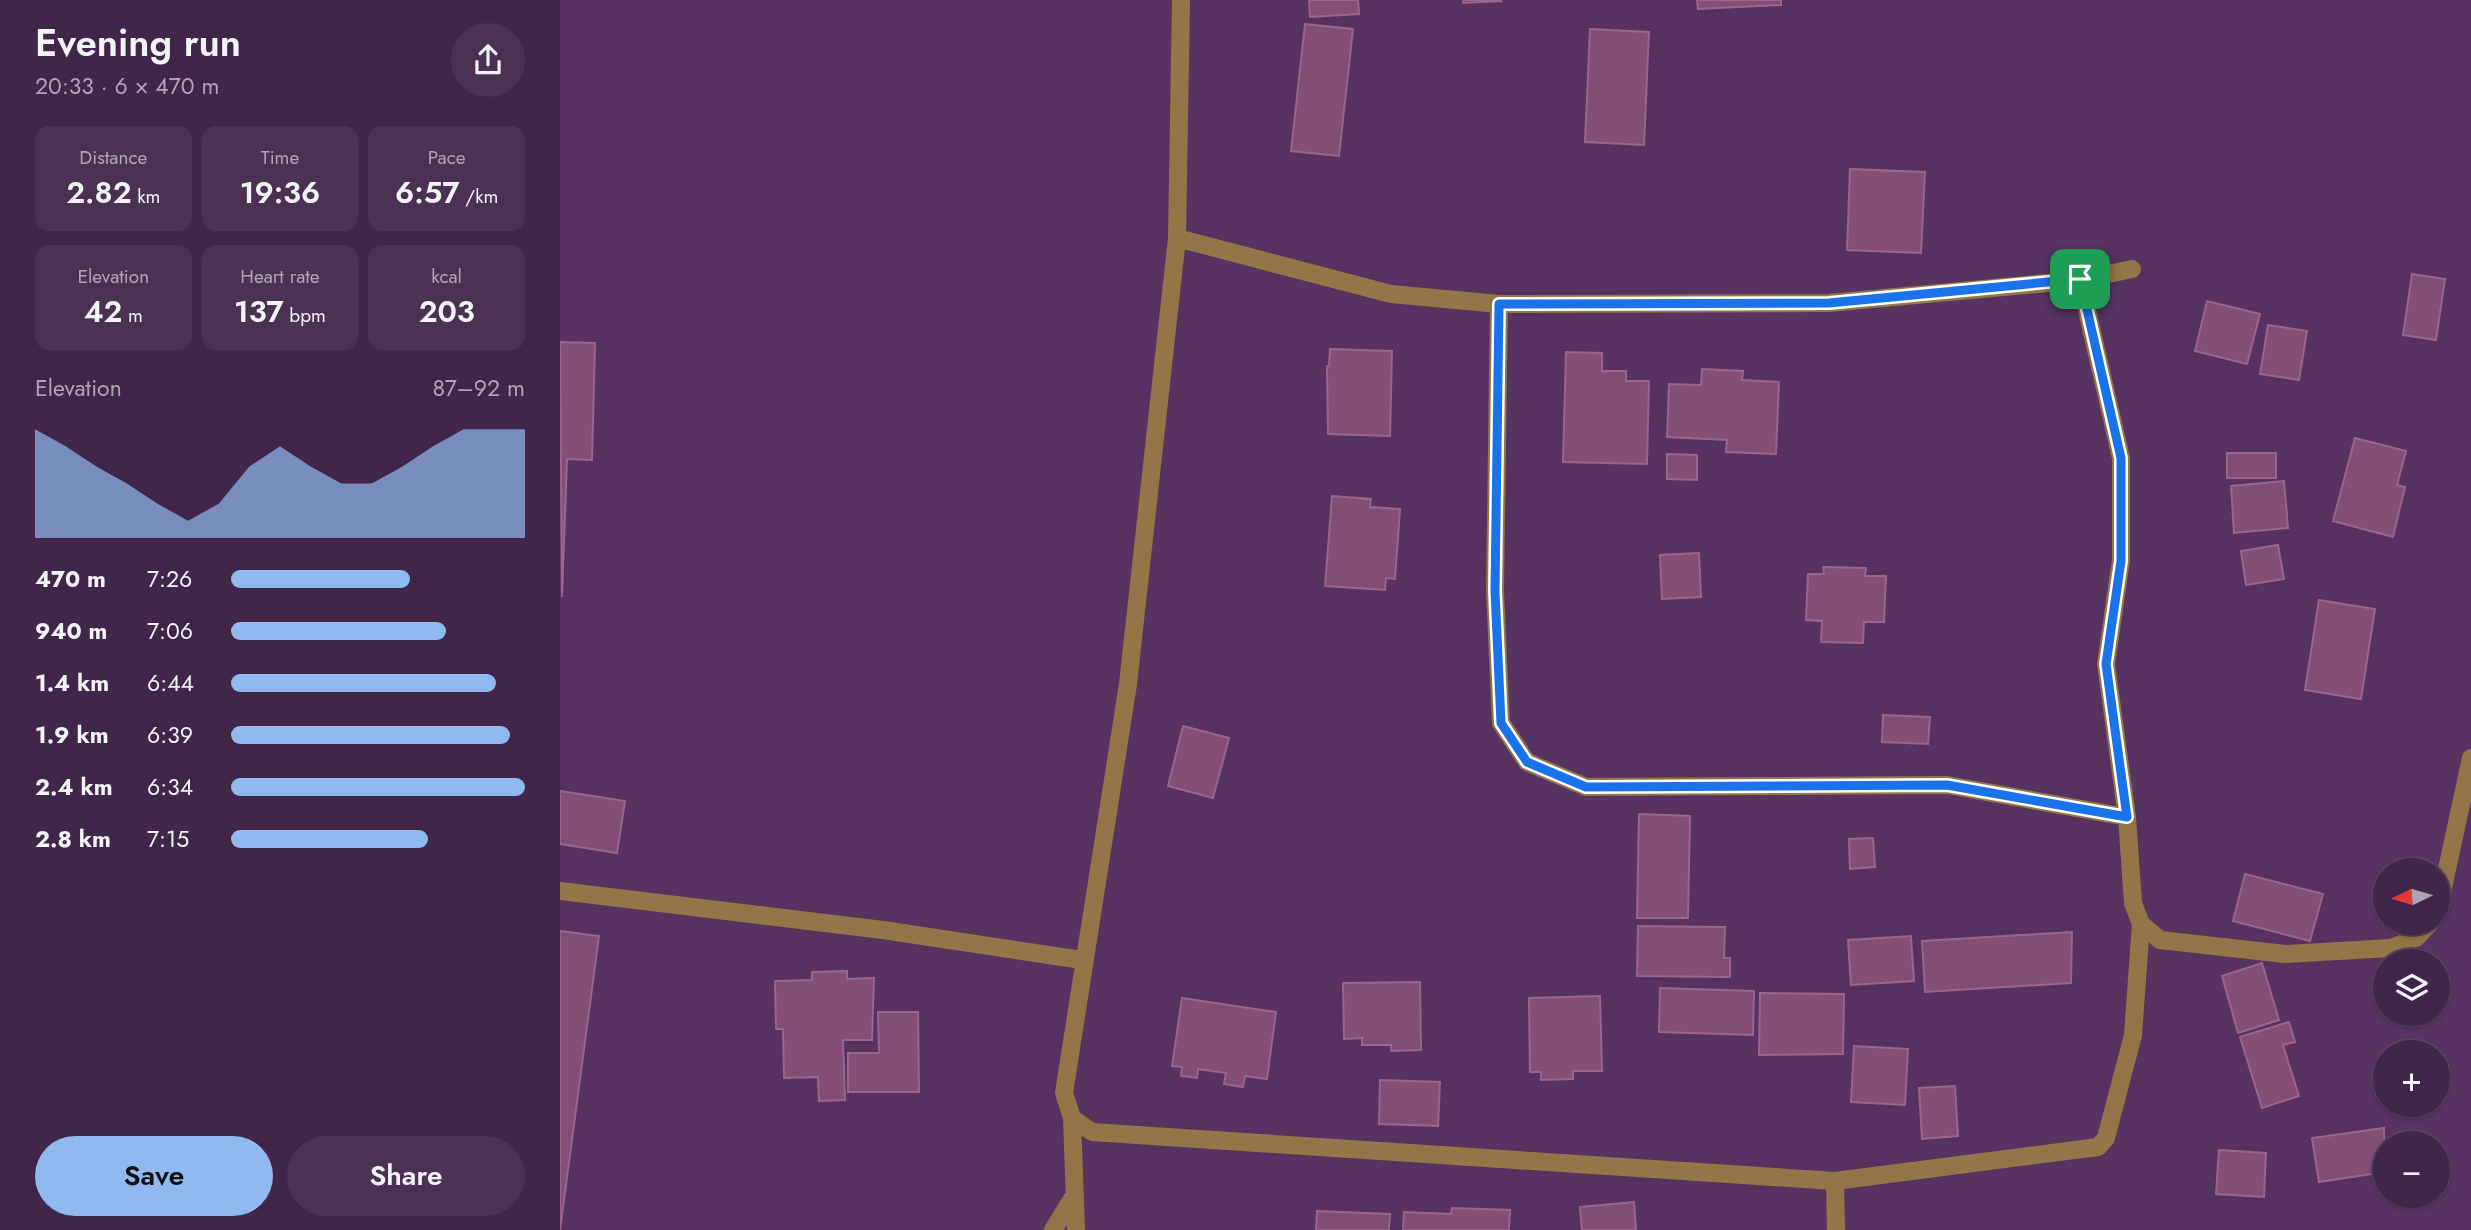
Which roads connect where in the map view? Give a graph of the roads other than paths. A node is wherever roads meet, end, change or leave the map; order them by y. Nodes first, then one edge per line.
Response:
1 (1181, 0) edge
2 (1177, 239) junction
3 (2132, 269) dead end
4 (2080, 279) junction
5 (1499, 304) junction
6 (2471, 758) edge
7 (2127, 817) junction
8 (2449, 858) edge
9 (560, 891) edge
10 (2141, 924) junction
11 (2419, 935) edge
12 (1082, 960) junction
13 (1072, 1118) junction
14 (1835, 1181) junction
15 (1072, 1199) junction
16 (1053, 1230) edge
17 (1076, 1230) edge
18 (1836, 1230) edge

1 - 2 street
2 - 5 street
2 - 12 street
3 - 4 street
4 - 5 street
4 - 7 street
5 - 7 street
6 - 8 street
7 - 10 street
9 - 12 street
10 - 11 street
10 - 14 street
12 - 13 street
13 - 14 street
13 - 15 street
14 - 18 street
15 - 16 street
15 - 17 street

